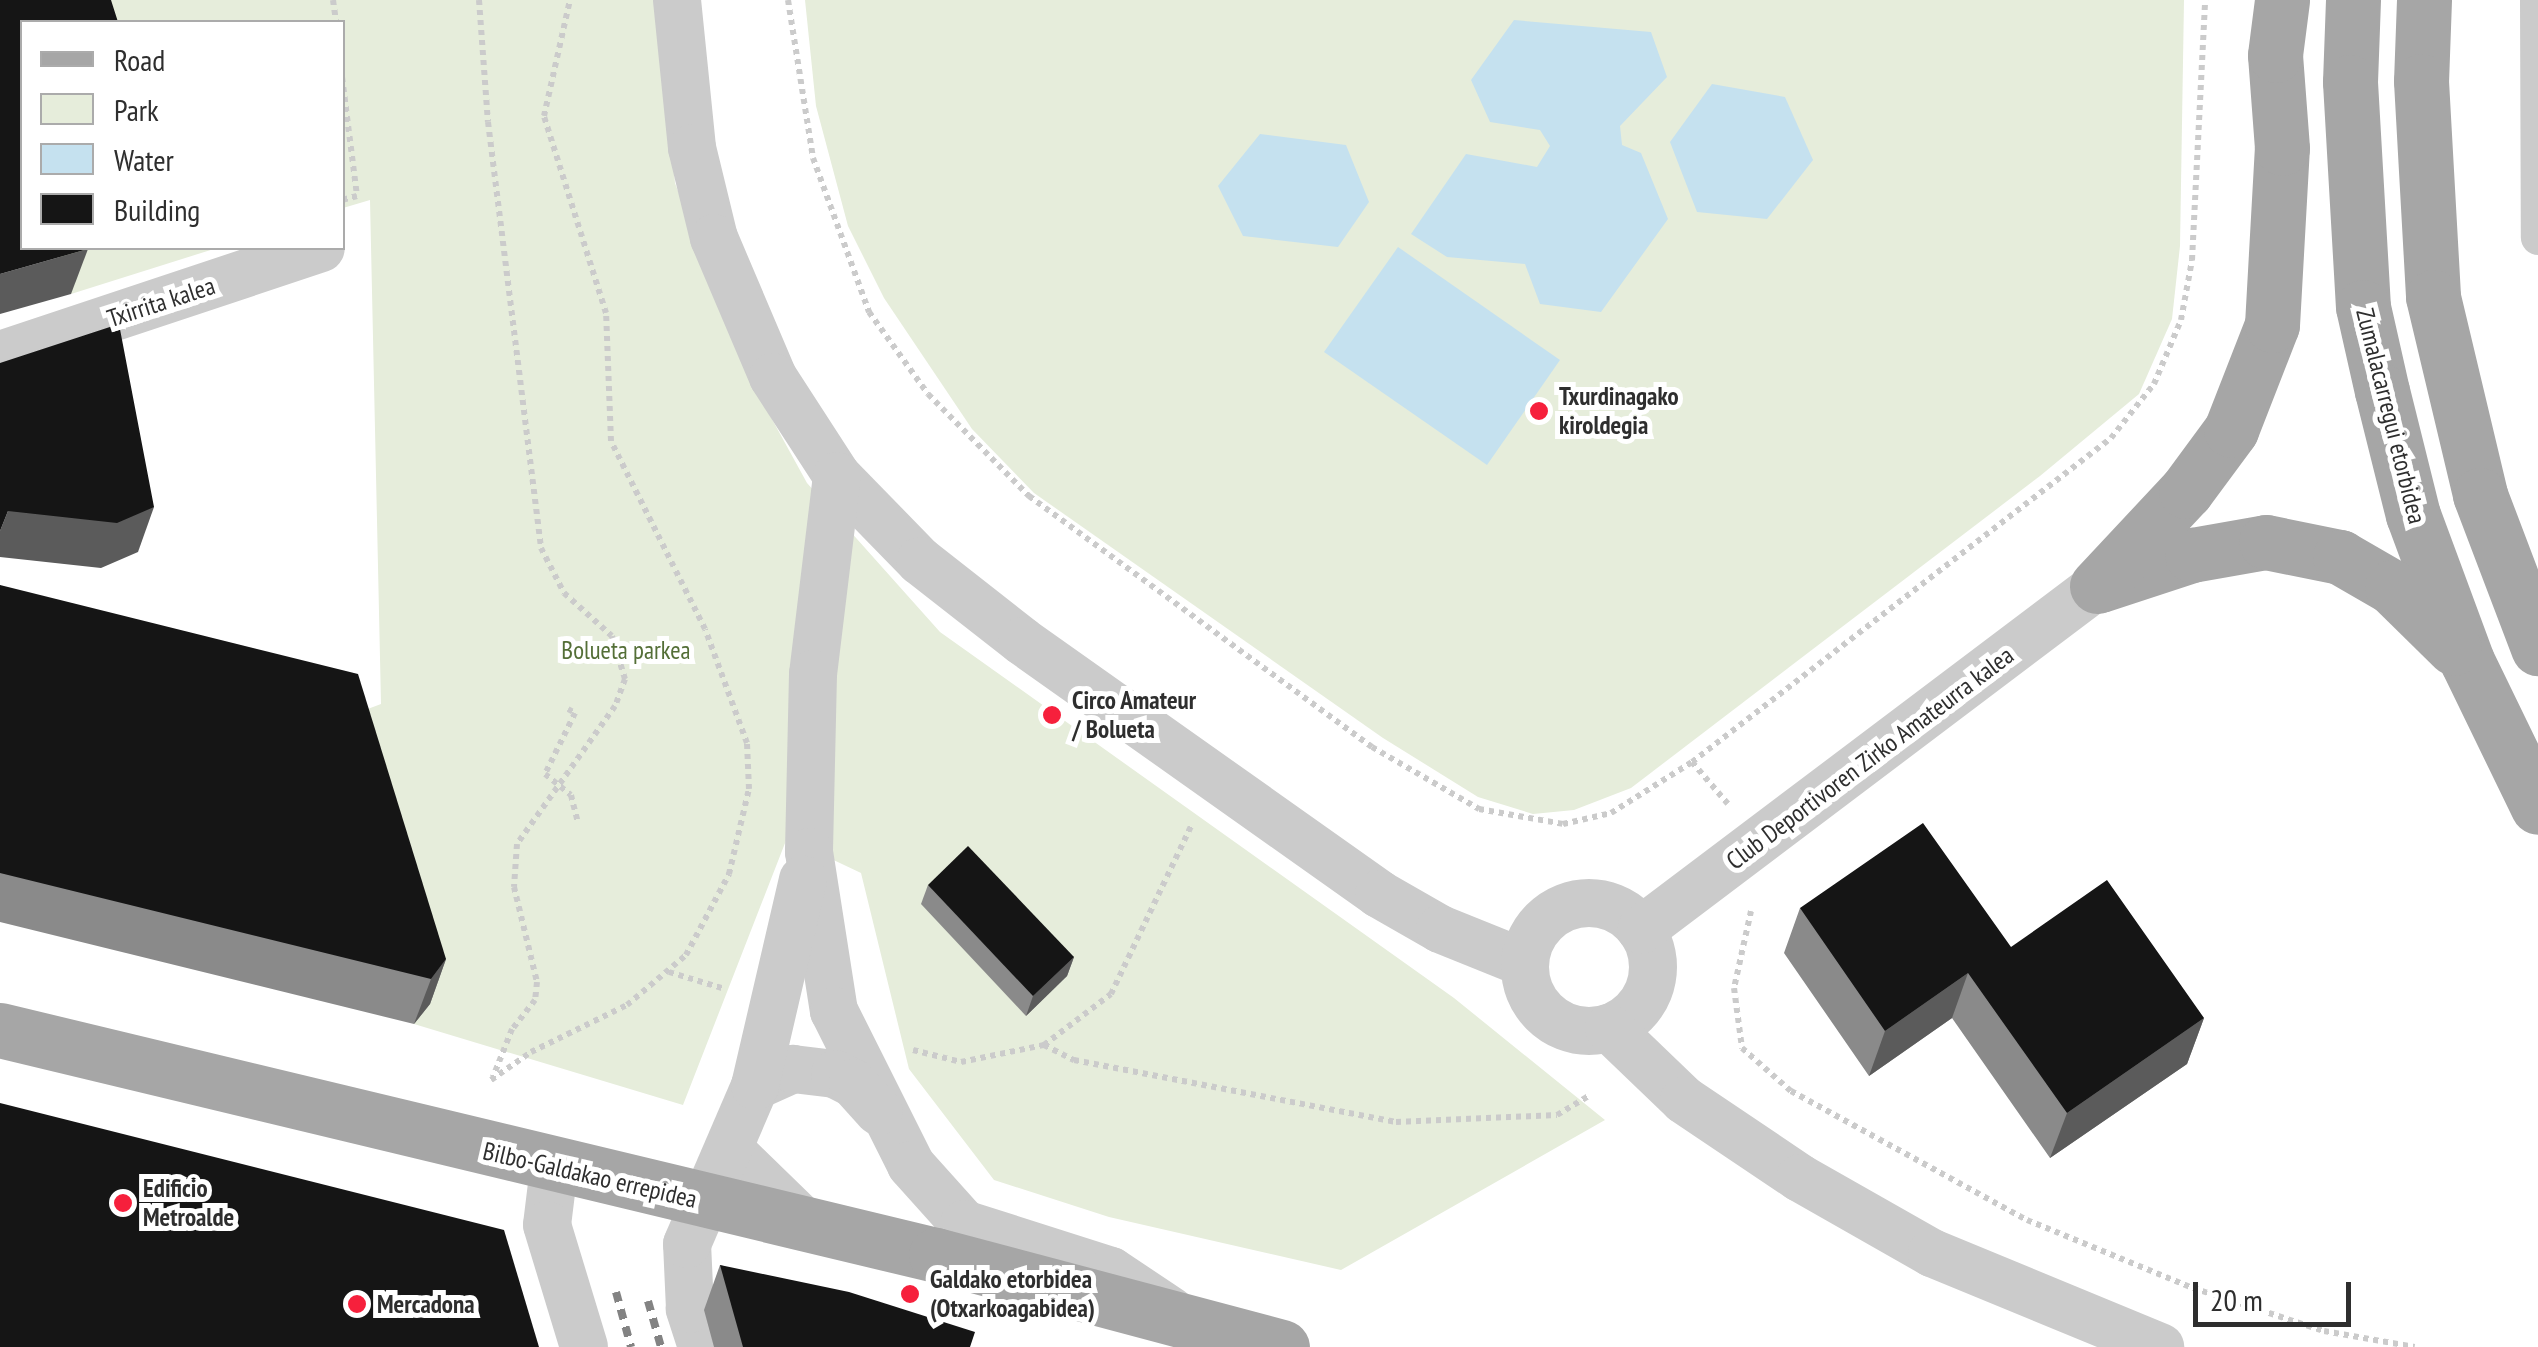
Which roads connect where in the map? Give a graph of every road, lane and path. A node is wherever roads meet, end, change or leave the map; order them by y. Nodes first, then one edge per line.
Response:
1 (479, 0) edge
2 (570, 0) edge
3 (677, 0) edge
4 (788, 0) edge
5 (2205, 0) edge
6 (2282, 0) edge
7 (2353, 0) edge
8 (2424, 0) edge
9 (2537, 0) edge
10 (345, 102) edge
11 (345, 199) edge
12 (2538, 237) edge
13 (316, 250) edge
14 (0, 355) edge
15 (837, 476) junction
16 (2098, 586) junction
17 (2538, 648) edge
18 (2467, 661) junction
19 (568, 709) dead end
20 (1692, 762) junction
21 (558, 783) junction
22 (2538, 807) edge
23 (1195, 819) dead end
24 (578, 823) dead end
25 (1760, 842) junction
26 (809, 852) junction
27 (1642, 930) junction
28 (1524, 963) junction
29 (669, 972) junction
30 (732, 992) dead end
31 (1609, 1028) junction
32 (0, 1030) edge
33 (1044, 1044) junction
34 (901, 1046) dead end
35 (755, 1086) junction
36 (1590, 1096) dead end
37 (889, 1127) junction
38 (732, 1152) junction
39 (554, 1168) junction
40 (628, 1183) junction
41 (704, 1202) junction
42 (807, 1225) junction
43 (1181, 1318) junction
44 (584, 1347) edge
45 (702, 1347) edge
46 (1282, 1347) edge
47 (2160, 1347) edge
48 (2415, 1347) edge

1 - 21 path
2 - 29 path
3 - 15 street
4 - 20 path
5 - 20 path
6 - 16 main road
7 - 18 main road, Zumalacarregui etorbidea
8 - 17 main road
9 - 12 street
10 - 11 path
13 - 14 street, Txirrita kalea
15 - 26 street, Bilbo-Galdakao errepidea
15 - 28 street
16 - 18 main road
16 - 25 street, Club Deportivoren Zirko Amateurra kalea
18 - 22 main road, Zumalacarregui etorbidea
19 - 21 path
20 - 25 path
21 - 24 path
21 - 29 path
23 - 33 path
25 - 27 street, Club Deportivoren Zirko Amateurra kalea
25 - 48 path
26 - 35 street
26 - 37 street, Bilbo-Galdakao errepidea
27 - 28 street
27 - 31 street
28 - 31 street
29 - 30 path
31 - 47 street
32 - 39 main road, Bilbo-Galdakao errepidea
33 - 34 path
33 - 36 path
35 - 37 street
35 - 38 street
37 - 43 street, Bilbo-Galdakao errepidea
38 - 40 street
38 - 41 street
38 - 42 street
39 - 40 main road, Bilbo-Galdakao errepidea
39 - 44 street
40 - 41 main road, Bilbo-Galdakao errepidea
41 - 42 main road, Bilbo-Galdakao errepidea
41 - 45 street
42 - 43 main road, Bilbo-Galdakao errepidea
43 - 46 main road, Bilbo-Galdakao errepidea

